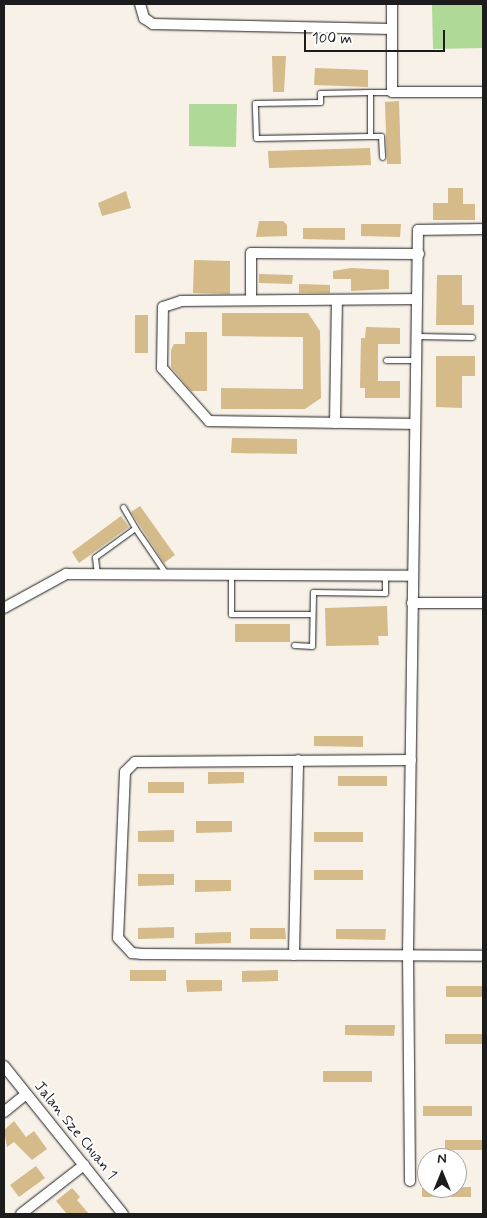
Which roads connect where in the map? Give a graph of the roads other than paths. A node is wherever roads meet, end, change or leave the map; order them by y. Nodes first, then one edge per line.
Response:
1 (140, 4) edge
2 (392, 4) edge
3 (392, 29) junction
4 (370, 92) junction
5 (392, 92) junction
6 (483, 92) edge
7 (370, 136) junction
8 (382, 157) dead end
9 (483, 229) edge
10 (419, 254) junction
11 (417, 299) junction
12 (250, 300) junction
13 (337, 300) junction
14 (417, 336) junction
15 (472, 337) dead end
16 (386, 360) dead end
17 (416, 360) junction
18 (335, 423) junction
19 (415, 424) junction
20 (123, 507) dead end
21 (134, 528) junction
22 (97, 575) junction
23 (167, 575) junction
24 (231, 575) junction
25 (385, 576) junction
26 (412, 576) junction
27 (483, 603) edge
28 (412, 604) junction
29 (4, 608) edge
30 (312, 614) junction
31 (294, 645) dead end
32 (298, 760) junction
33 (411, 760) junction
34 (408, 954) junction
35 (294, 955) junction
36 (483, 956) edge
37 (4, 1066) edge
38 (26, 1094) junction
39 (4, 1112) edge
40 (84, 1165) junction
41 (410, 1181) dead end
42 (21, 1214) edge
43 (123, 1214) edge

1 - 3 street
2 - 3 street
3 - 5 street
4 - 5 lane
4 - 7 lane
4 - 7 lane
5 - 6 street
7 - 8 lane
9 - 10 street
10 - 11 street
10 - 12 street
11 - 13 street
11 - 14 street
12 - 13 street
12 - 18 street
13 - 18 street
14 - 15 lane
14 - 17 street
16 - 17 lane
17 - 19 street
18 - 19 street
19 - 26 street
20 - 21 lane
21 - 22 lane
21 - 23 lane
22 - 23 street
22 - 29 street
23 - 24 street
24 - 25 street
24 - 30 lane
25 - 26 street
25 - 30 lane
26 - 28 street
27 - 28 street
28 - 33 street
30 - 31 lane
32 - 33 street
32 - 35 street
32 - 35 street
33 - 34 street
34 - 35 street
34 - 36 street
34 - 41 street
37 - 38 street, Jalan Sze Chuan 1
38 - 39 street
38 - 40 street, Jalan Sze Chuan 1
40 - 42 street
40 - 43 street, Jalan Sze Chuan 1

